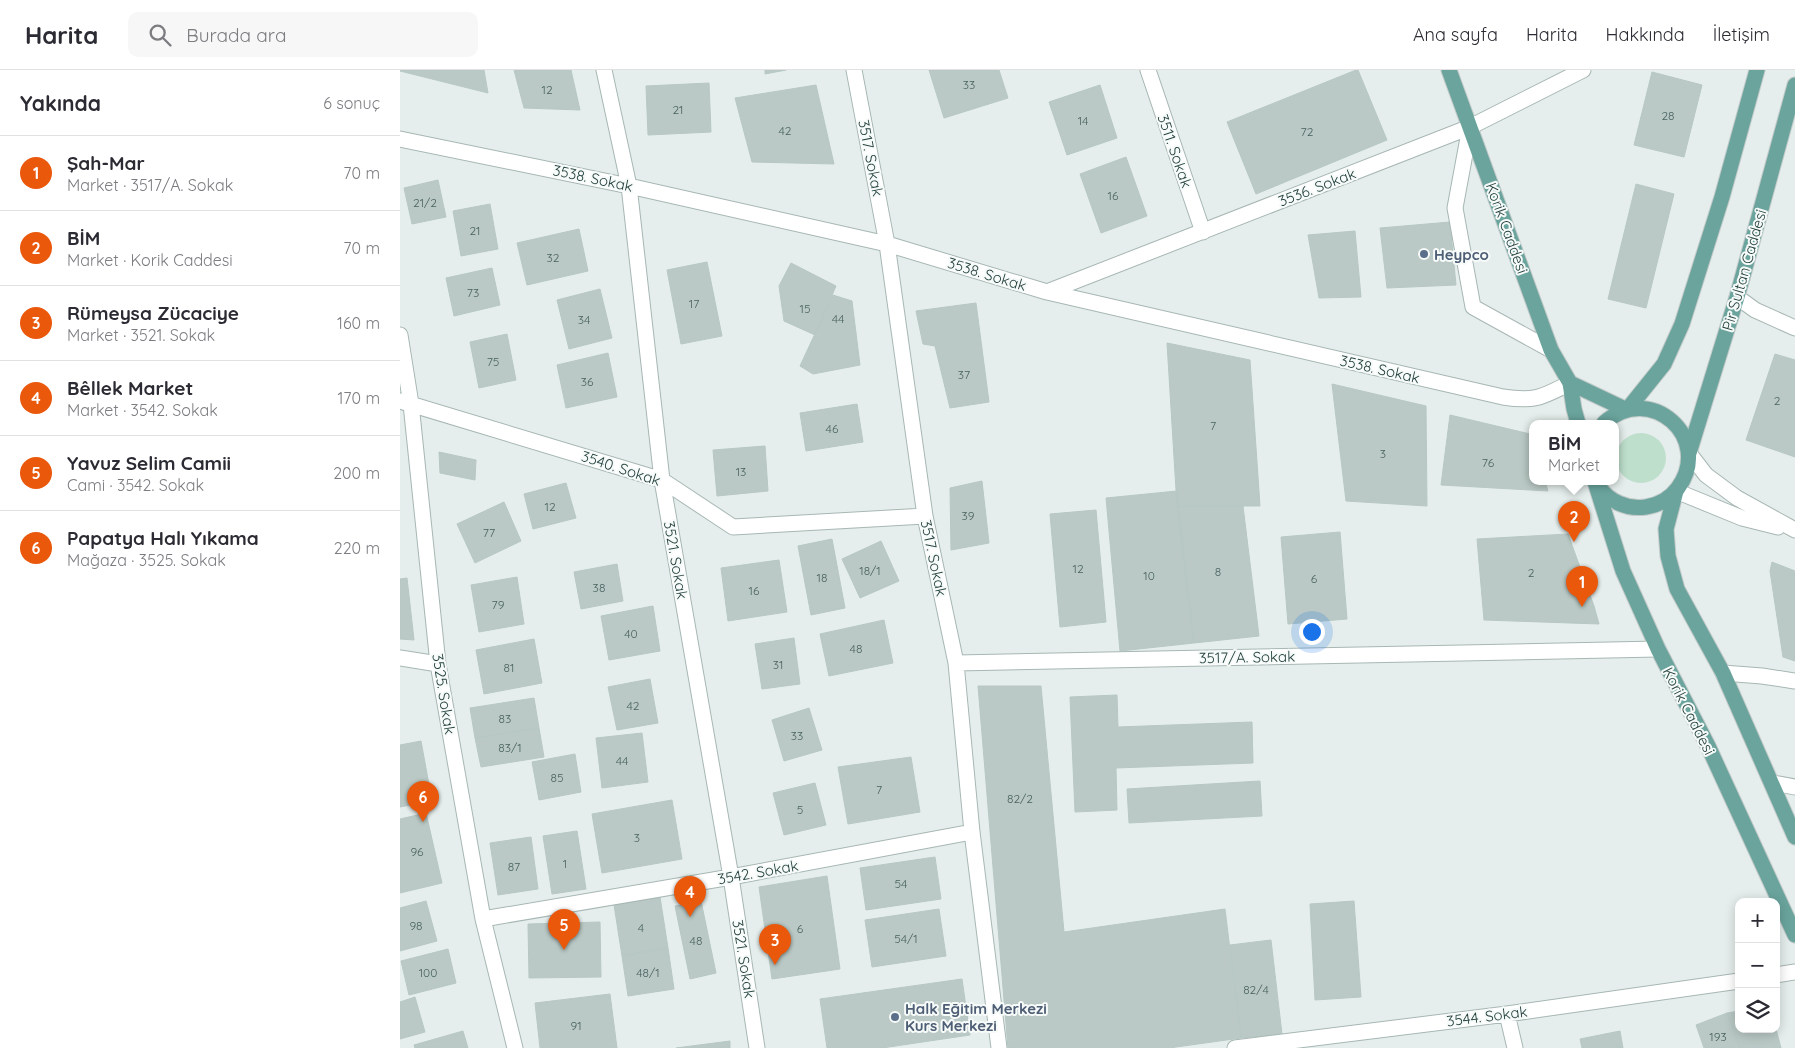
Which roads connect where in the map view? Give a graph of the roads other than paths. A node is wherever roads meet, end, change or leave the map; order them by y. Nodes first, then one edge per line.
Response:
1 (604, 70) edge
2 (854, 70) edge
3 (1148, 70) edge
4 (1449, 70) edge
5 (1583, 70) edge
6 (1757, 70) edge
7 (1795, 85) edge
8 (1470, 127) junction
9 (400, 139) edge
10 (629, 186) junction
11 (1203, 232) junction
12 (887, 244) junction
13 (1047, 292) junction
14 (1737, 297) junction
15 (1795, 328) edge
16 (400, 336) edge
17 (1551, 350) junction
18 (1570, 383) junction
19 (406, 403) edge
20 (1626, 410) junction
21 (1577, 420) edge
22 (1607, 420) edge
23 (1689, 453) junction
24 (662, 480) junction
25 (1596, 485) edge
26 (1598, 485) edge
27 (1676, 491) junction
28 (925, 516) junction
29 (1795, 530) edge
30 (1658, 649) junction
31 (400, 658) edge
32 (956, 663) junction
33 (438, 664) junction
34 (1723, 673) junction
35 (1795, 682) edge
36 (1772, 783) junction
37 (1795, 787) edge
38 (972, 832) junction
39 (1795, 837) edge
40 (731, 878) junction
41 (484, 919) junction
42 (1795, 935) edge
43 (1795, 972) edge
44 (1780, 974) edge
45 (1735, 982) edge
46 (1508, 1014) junction
47 (1272, 1045) edge
48 (515, 1048) edge
49 (757, 1048) edge
50 (1000, 1048) edge
51 (1235, 1048) edge
52 (1515, 1048) edge

1 - 10 street, 3521. Sokak
2 - 12 street, 3517. Sokak
3 - 11 street, 3511. Sokak
4 - 8 main road, Korik Caddesi
5 - 8 street, 3536. Sokak
6 - 20 main road
7 - 14 main road, Pir Sultan Caddesi
8 - 11 street, 3536. Sokak
8 - 17 main road, Korik Caddesi
8 - 17 street
9 - 10 street, 3538. Sokak
10 - 12 street, 3538. Sokak
10 - 24 street, 3521. Sokak
11 - 13 street, 3536. Sokak
12 - 13 street, 3538. Sokak
12 - 28 street, 3517. Sokak
13 - 18 street, 3538. Sokak
14 - 15 street
14 - 23 main road, Pir Sultan Caddesi
16 - 19 street, 3525. Sokak
17 - 18 main road, Korik Caddesi
18 - 20 main road
18 - 21 main road
19 - 24 street, 3540. Sokak
19 - 33 street, 3525. Sokak
20 - 22 main road
20 - 23 main road
23 - 27 main road, Pir Sultan Caddesi
23 - 29 street
24 - 28 street, 3540. Sokak
24 - 40 street, 3521. Sokak
25 - 30 main road, Korik Caddesi
26 - 27 main road
27 - 29 street
27 - 34 main road
28 - 32 street, 3517. Sokak
30 - 32 street, 3517/A. Sokak
30 - 42 main road, Korik Caddesi
31 - 33 street
32 - 38 street, 3517. Sokak
33 - 41 street, 3525. Sokak
34 - 35 street
34 - 36 main road
36 - 37 street
36 - 39 main road
38 - 40 street, 3542. Sokak
38 - 50 street, 3517. Sokak
40 - 41 street, 3542. Sokak
40 - 49 street, 3521. Sokak
41 - 48 street, 3525. Sokak
43 - 44 street
45 - 46 street, 3544. Sokak
46 - 47 street, 3544. Sokak
46 - 52 street
47 - 51 street, 3544. Sokak

